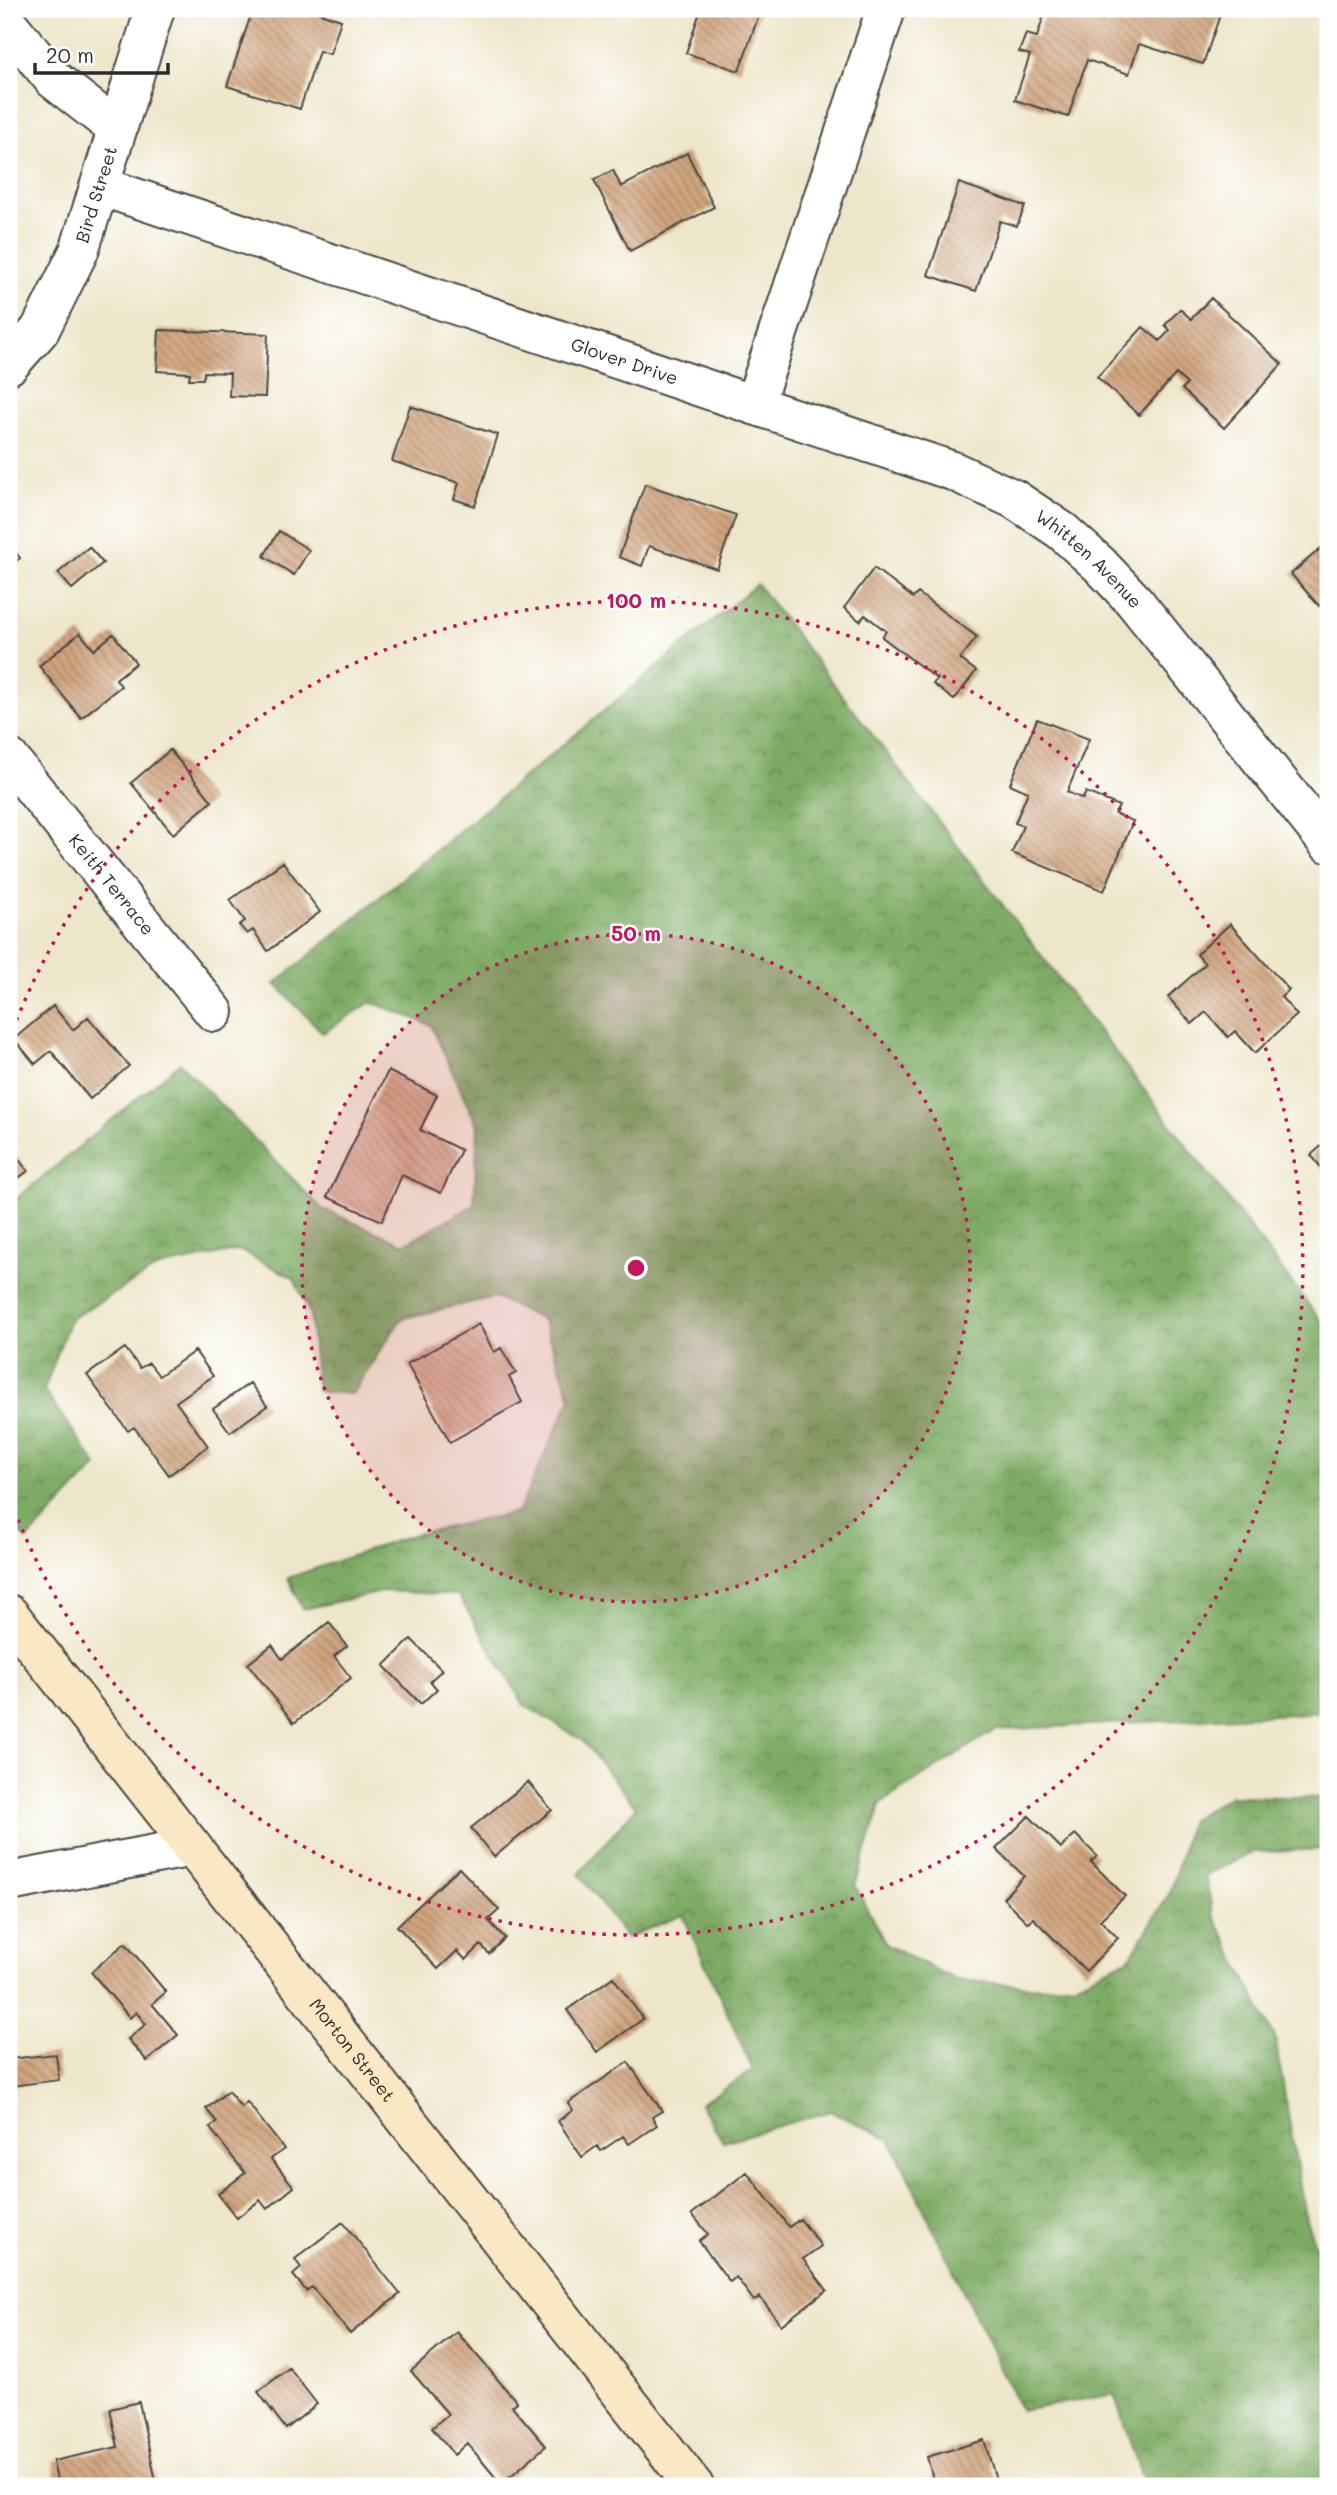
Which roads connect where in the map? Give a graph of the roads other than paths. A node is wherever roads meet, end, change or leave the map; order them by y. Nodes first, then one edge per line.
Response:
1 (155, 9) edge
2 (886, 9) edge
3 (9, 25) edge
4 (117, 129) junction
5 (100, 186) junction
6 (9, 365) edge
7 (754, 405) junction
8 (9, 758) edge
9 (1316, 802) edge
10 (1328, 843) edge
11 (214, 1012) dead end
12 (9, 1614) edge
13 (192, 1847) junction
14 (9, 1882) edge
15 (694, 2486) edge

1 - 4 street, Bird Street
2 - 7 street
3 - 4 street
4 - 5 street, Bird Street
5 - 6 street, Bird Street
5 - 7 street, Glover Drive
7 - 9 street, Whitten Avenue
8 - 11 street, Keith Terrace
9 - 10 street, Whitten Avenue
12 - 13 street, Morton Street
13 - 14 street
13 - 15 street, Morton Street

